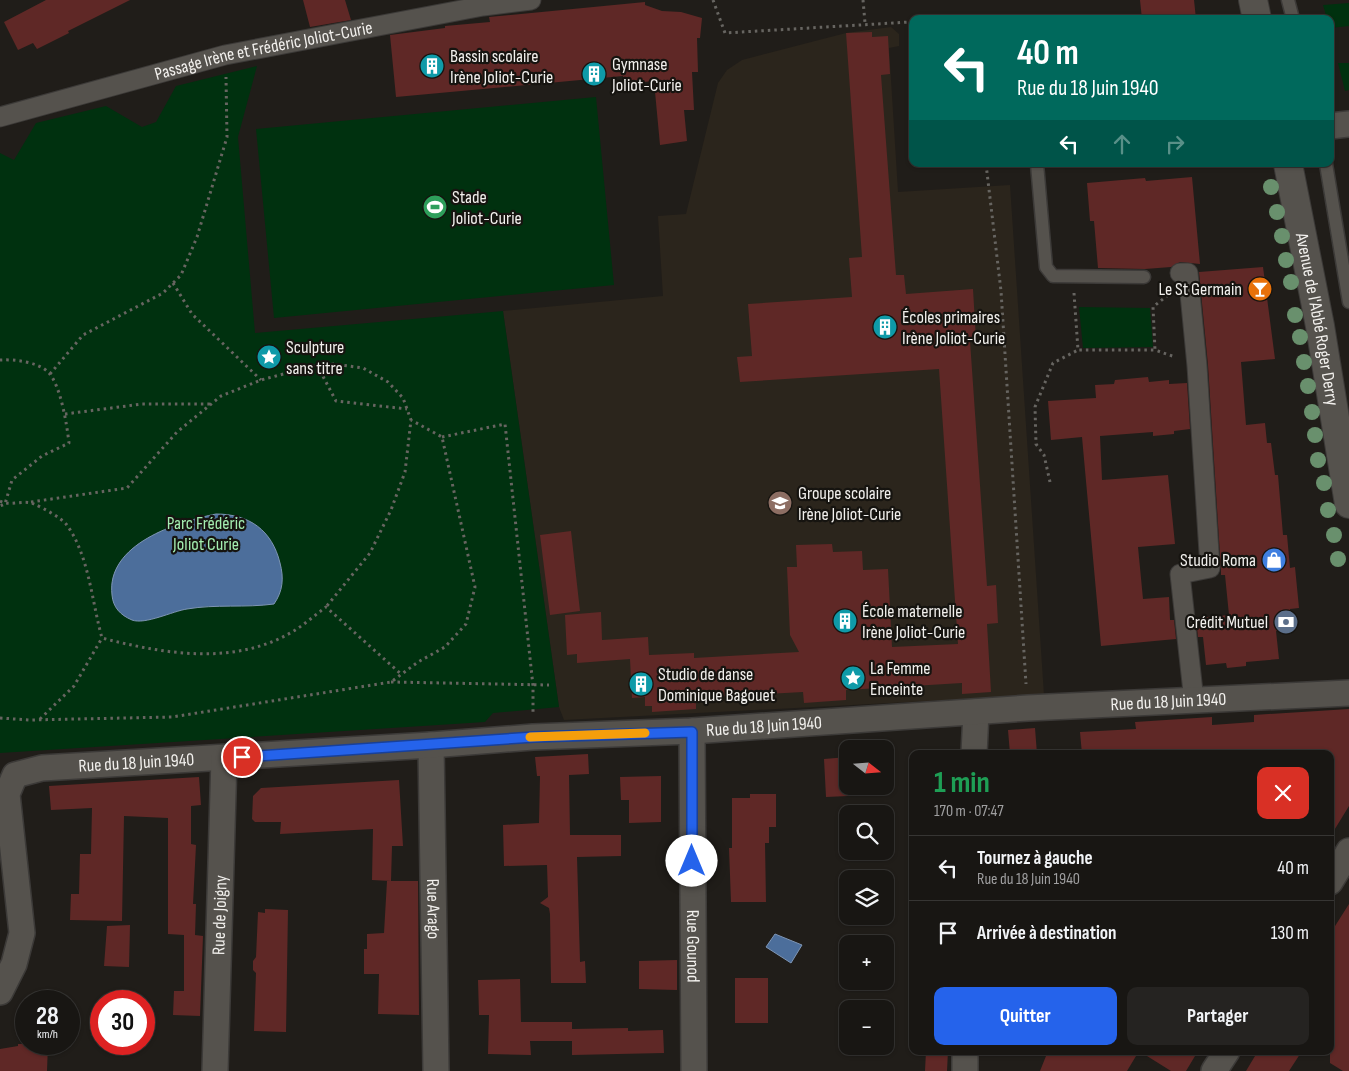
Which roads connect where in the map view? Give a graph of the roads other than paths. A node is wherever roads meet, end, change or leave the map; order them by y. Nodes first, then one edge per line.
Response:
1 (532, 0) edge
2 (1252, 0) edge
3 (1288, 0) edge
4 (1256, 15) edge
5 (1292, 15) edge
6 (0, 117) edge
7 (1349, 124) edge
8 (1334, 126) edge
9 (1037, 167) edge
10 (1289, 167) edge
11 (1326, 167) edge
12 (1144, 277) dead end
13 (1184, 277) road end
14 (1349, 302) edge
15 (1349, 504) edge
16 (1349, 693) edge
17 (1194, 701) junction
18 (976, 712) junction
19 (692, 732) junction
20 (431, 746) junction
21 (974, 750) edge
22 (224, 758) junction
23 (1349, 851) edge
24 (1334, 875) edge
25 (7, 965) edge
26 (0, 992) edge
27 (965, 1055) edge
28 (1224, 1055) edge
29 (215, 1071) edge
30 (436, 1071) edge
31 (694, 1071) edge
32 (965, 1071) edge
33 (1214, 1071) edge

1 - 6 street, Passage Irène et Frédéric Joliot-Curie
2 - 4 main road
3 - 5 lane
7 - 8 street
9 - 12 lane
10 - 15 main road, Avenue de l'Abbé Roger Derry
11 - 14 lane, Avenue de l'Abbé Roger Derry
13 - 17 street
16 - 17 street, Rue du 18 Juin 1940
17 - 18 street, Rue du 18 Juin 1940
18 - 19 street, Rue du 18 Juin 1940
18 - 21 street
19 - 20 street, Rue du 18 Juin 1940
19 - 31 street, Rue Gounod
20 - 22 street, Rue du 18 Juin 1940
20 - 30 street, Rue Arago
22 - 25 street, Rue du 18 Juin 1940
22 - 29 street, Rue de Joigny
23 - 24 street
25 - 26 street
27 - 32 street
28 - 33 street

